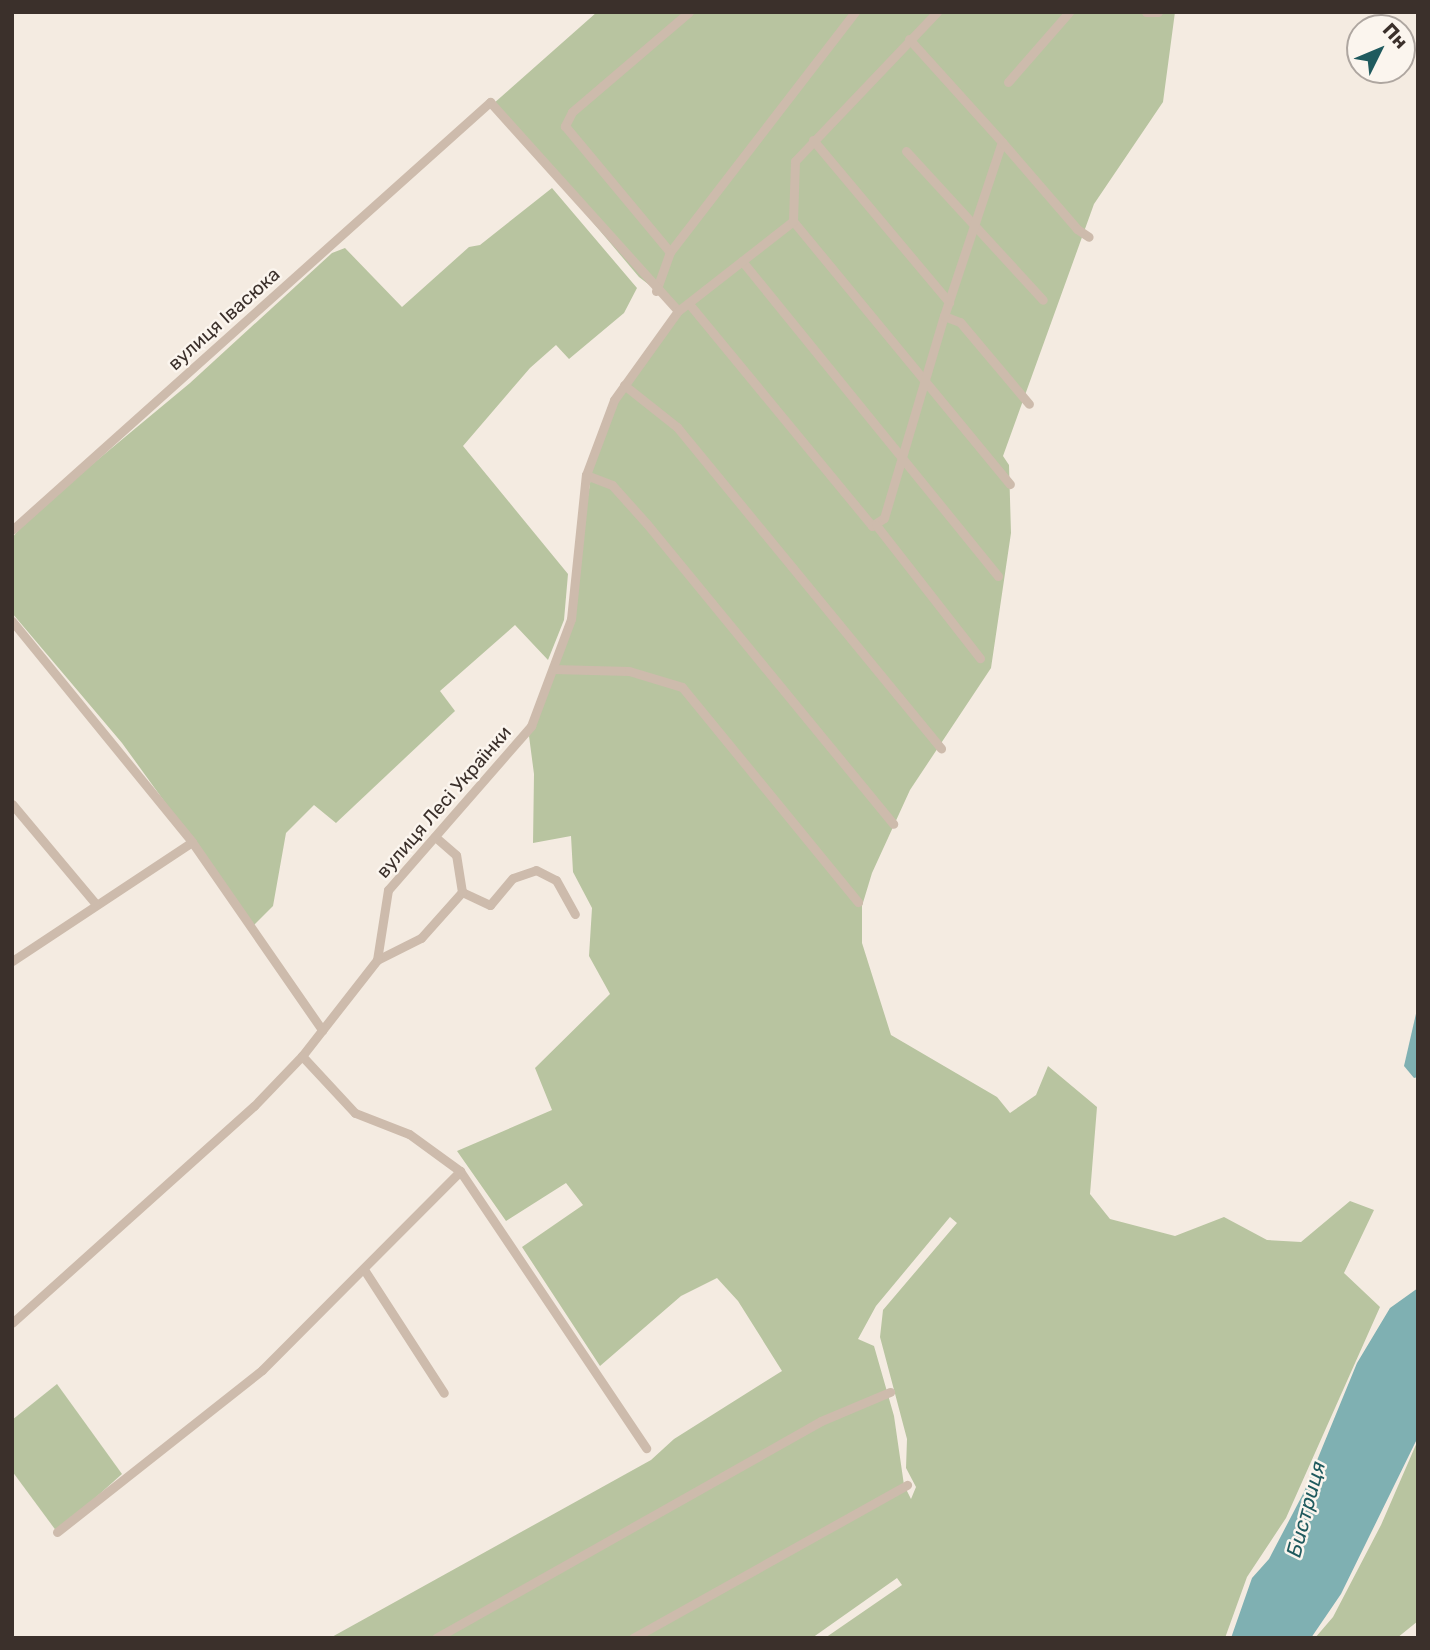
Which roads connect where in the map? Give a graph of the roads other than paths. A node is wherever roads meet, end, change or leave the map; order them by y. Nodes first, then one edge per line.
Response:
1 (689, 12) edge
2 (855, 12) edge
3 (937, 12) edge
4 (1069, 12) edge
5 (1146, 12) edge
6 (1158, 12) edge
7 (909, 39) junction
8 (1008, 82) dead end
9 (813, 140) junction
10 (1002, 142) junction
11 (906, 150) dead end
12 (793, 221) junction
13 (972, 223) junction
14 (1089, 237) dead end
15 (670, 252) junction
16 (742, 261) junction
17 (656, 291) junction
18 (1042, 300) dead end
19 (949, 302) junction
20 (690, 305) junction
21 (678, 311) junction
22 (944, 316) junction
23 (923, 382) junction
24 (624, 385) junction
25 (1029, 404) dead end
26 (901, 457) junction
27 (586, 475) junction
28 (1010, 484) dead end
29 (876, 525) junction
30 (12, 530) edge
31 (998, 576) dead end
32 (12, 621) edge
33 (980, 658) dead end
34 (553, 669) junction
35 (941, 748) dead end
36 (12, 804) edge
37 (893, 824) dead end
38 (435, 837) junction
39 (192, 842) junction
40 (462, 892) junction
41 (858, 902) dead end
42 (95, 903) junction
43 (575, 914) dead end
44 (377, 960) junction
45 (12, 961) edge
46 (322, 1030) junction
47 (302, 1056) junction
48 (460, 1171) junction
49 (365, 1271) junction
50 (12, 1323) edge
51 (890, 1392) dead end
52 (444, 1394) dead end
53 (646, 1448) dead end
54 (907, 1485) dead end
55 (57, 1532) dead end
56 (436, 1638) edge
57 (634, 1638) edge

1 - 15 street
2 - 15 street
3 - 7 street
4 - 8 street
5 - 6 street
7 - 9 street
7 - 10 street
9 - 12 street
9 - 19 street
10 - 13 street
10 - 14 street
11 - 13 street
12 - 16 street
12 - 23 street
13 - 18 street
13 - 19 street
15 - 17 street
16 - 20 street
16 - 26 street
17 - 21 street
17 - 30 street, вулиця Івасюка
19 - 22 street
20 - 21 street
20 - 29 street
21 - 24 street, вулиця Лесі Українки
22 - 23 street
22 - 25 street
23 - 26 street
23 - 28 street
24 - 27 street, вулиця Лесі Українки
24 - 35 street
26 - 29 street
26 - 31 street
27 - 34 street, вулиця Лесі Українки
27 - 37 street
29 - 33 street
32 - 39 street
34 - 38 street, вулиця Лесі Українки
34 - 41 street
36 - 42 street
38 - 40 street
38 - 44 street, вулиця Лесі Українки
39 - 42 street
39 - 46 street
40 - 43 street
40 - 44 street
42 - 45 street
44 - 46 street, вулиця Лесі Українки
46 - 47 street, вулиця Лесі Українки
47 - 48 street
47 - 50 street, вулиця Лесі Українки
48 - 49 street
48 - 53 street
49 - 52 street
49 - 55 street
51 - 56 street
54 - 57 street

